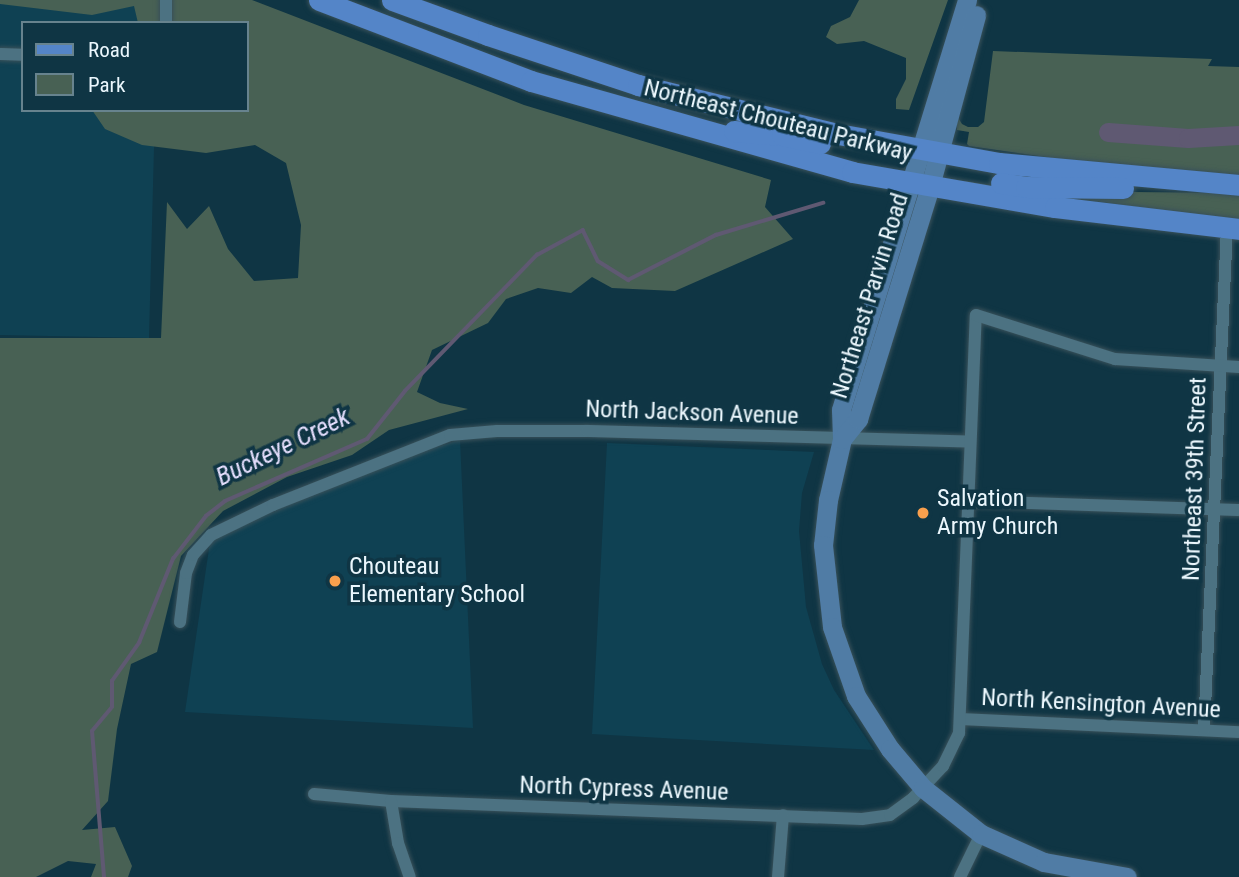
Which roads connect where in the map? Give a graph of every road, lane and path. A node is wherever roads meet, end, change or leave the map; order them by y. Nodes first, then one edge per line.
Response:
1 (166, 0) edge
2 (319, 0) edge
3 (392, 0) edge
4 (967, 0) edge
5 (980, 0) edge
6 (166, 21) edge
7 (0, 54) edge
8 (21, 55) edge
9 (700, 131) junction
10 (935, 146) junction
11 (1212, 184) junction
12 (1239, 186) edge
13 (917, 188) junction
14 (1233, 229) edge
15 (1220, 366) junction
16 (1239, 367) edge
17 (842, 439) junction
18 (970, 442) junction
19 (968, 501) junction
20 (1216, 509) junction
21 (1239, 510) edge
22 (180, 622) dead end
23 (961, 719) junction
24 (1205, 730) junction
25 (1239, 732) edge
26 (923, 788) junction
27 (314, 794) dead end
28 (391, 801) junction
29 (783, 815) junction
30 (981, 835) junction
31 (410, 877) edge
32 (778, 877) edge
33 (960, 877) edge
34 (1127, 877) edge

1 - 6 street
2 - 9 main road, Northeast Chouteau Parkway
3 - 10 main road, Northeast Chouteau Parkway
4 - 10 main road, Northeast Parvin Road
5 - 10 main road, Northeast Parvin Road
7 - 8 street
9 - 10 main road
9 - 13 main road, Northeast Chouteau Parkway
10 - 11 main road, Northeast Chouteau Parkway
10 - 13 main road, Northeast Parvin Road
11 - 12 main road, Northeast Chouteau Parkway
11 - 13 main road
13 - 14 main road, Northeast Chouteau Parkway
13 - 17 main road, Northeast Parvin Road
14 - 15 street, Northeast 39th Street
15 - 16 street
15 - 18 street, North Cypress Avenue
15 - 20 street, Northeast 39th Street
17 - 18 street, North Jackson Avenue
17 - 22 street, North Jackson Avenue
17 - 26 main road, Northeast Parvin Road
18 - 19 street, North Cypress Avenue
19 - 20 street
19 - 23 street, North Cypress Avenue
20 - 21 street
20 - 24 street, Northeast 39th Street
23 - 24 street, North Kensington Avenue
23 - 26 street, North Cypress Avenue
24 - 25 street, North Kensington Avenue
26 - 29 street, North Cypress Avenue
26 - 30 main road, Northeast Parvin Road
27 - 28 street, North Cypress Avenue
28 - 29 street, North Cypress Avenue
28 - 31 street
29 - 32 street
30 - 33 street
30 - 34 main road, Northeast Parvin Road

